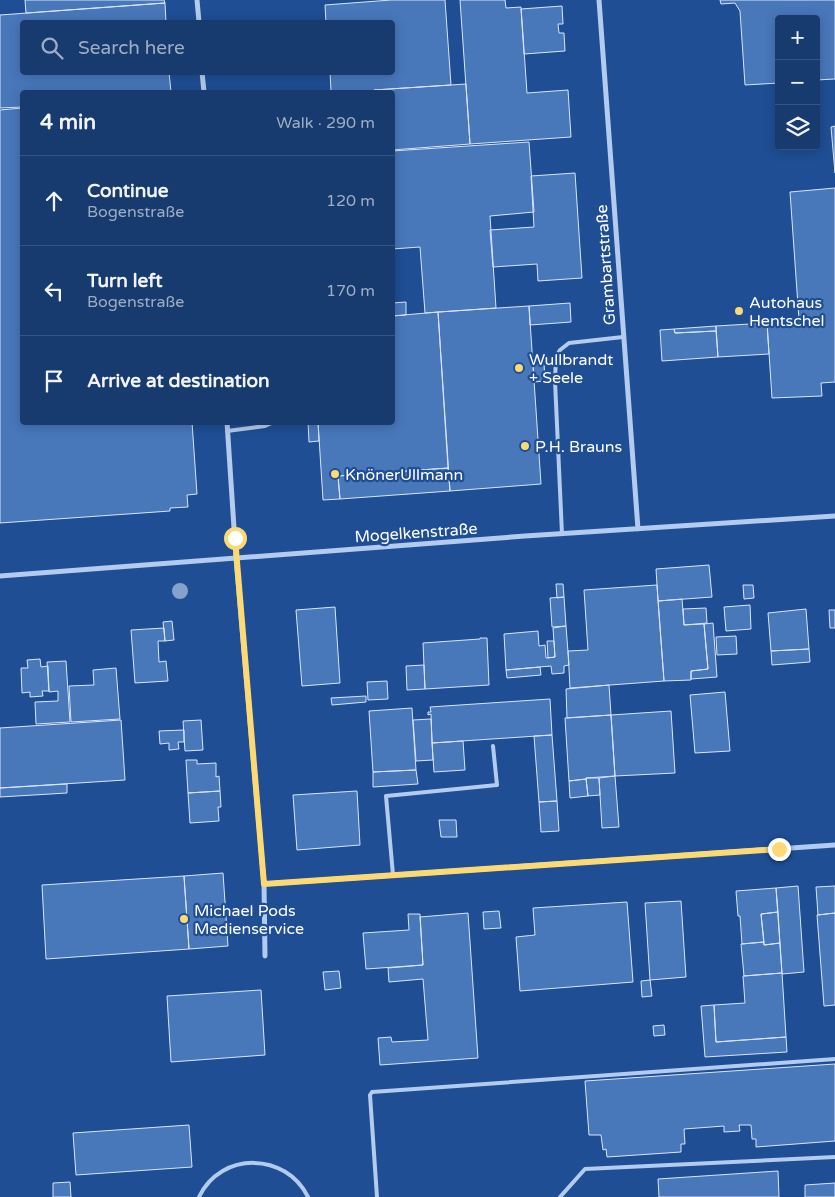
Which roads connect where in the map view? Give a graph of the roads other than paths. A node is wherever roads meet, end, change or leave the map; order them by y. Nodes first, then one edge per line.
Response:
1 (197, 0) edge
2 (598, 0) edge
3 (199, 20) edge
4 (202, 75) edge
5 (204, 90) edge
6 (623, 337) junction
7 (227, 425) edge
8 (267, 425) edge
9 (227, 431) junction
10 (835, 516) edge
11 (638, 529) junction
12 (562, 534) junction
13 (236, 558) junction
14 (0, 576) edge
15 (493, 746) dead end
16 (835, 845) edge
17 (394, 875) junction
18 (264, 884) junction
19 (265, 956) dead end
20 (835, 1059) edge
21 (835, 1157) edge
22 (199, 1197) edge
23 (308, 1197) edge
24 (377, 1197) edge
25 (560, 1197) edge

1 - 3 street
2 - 6 street, Grambartstraße
4 - 5 street
6 - 11 street, Grambartstraße
6 - 12 lane
7 - 9 street
8 - 9 lane
9 - 13 street
10 - 11 street, Mogelkenstraße
11 - 12 street, Mogelkenstraße
12 - 13 street, Mogelkenstraße
13 - 14 street, Mogelkenstraße
13 - 18 street
15 - 17 lane
16 - 17 street
17 - 18 street
18 - 19 street
20 - 24 lane
21 - 25 lane
22 - 23 lane

